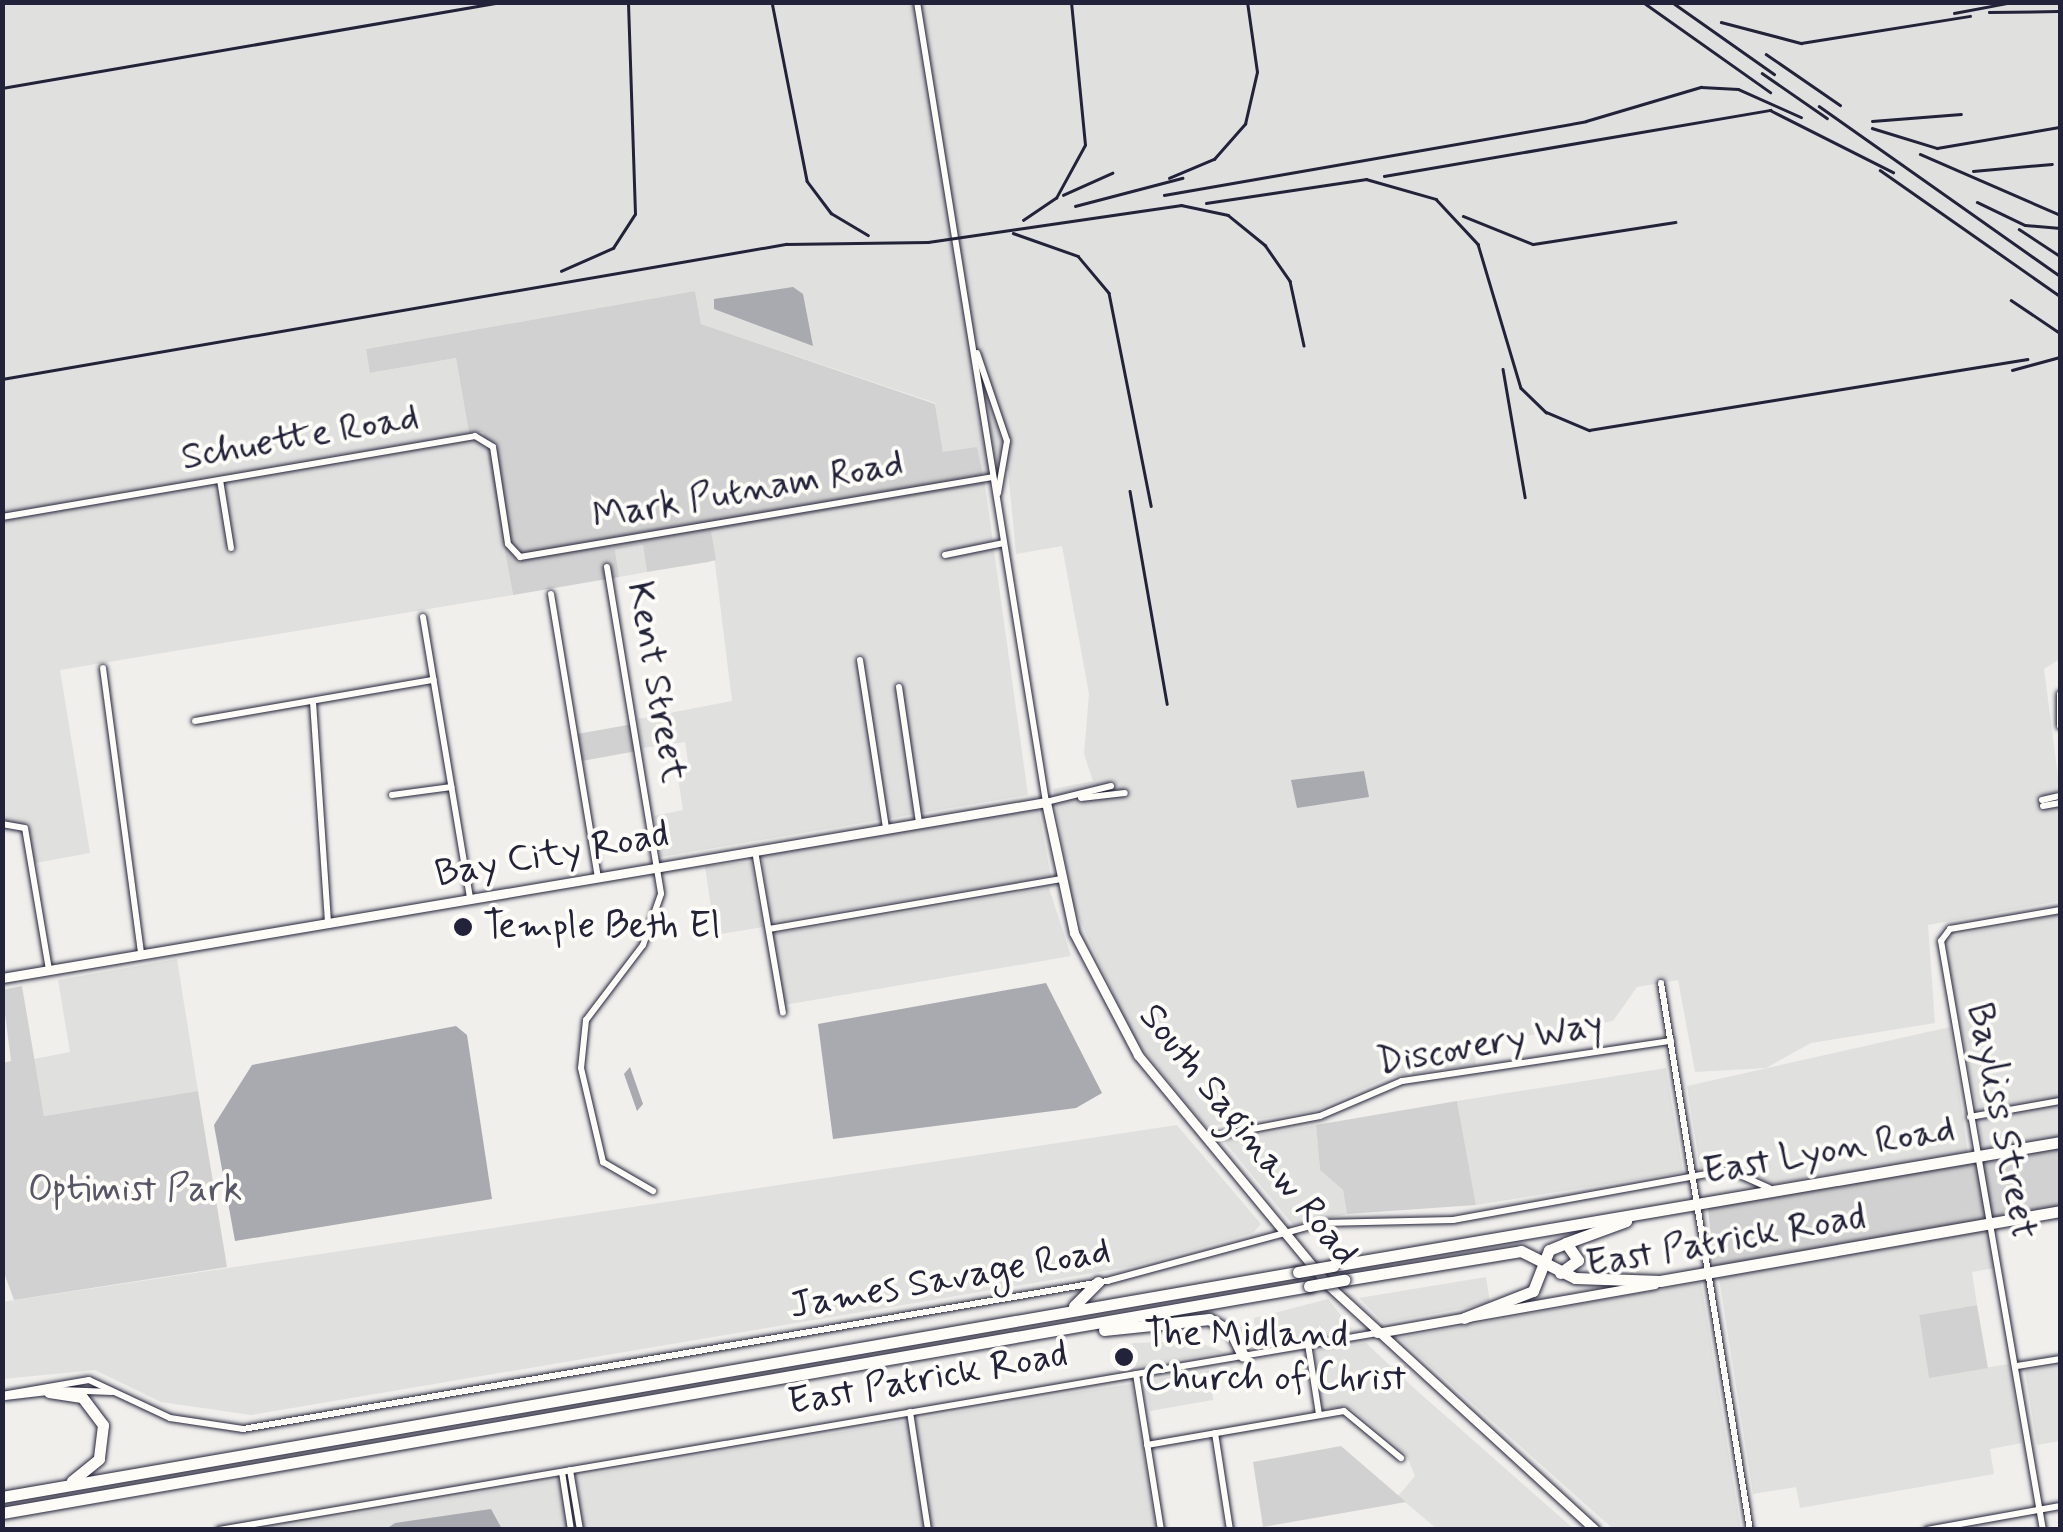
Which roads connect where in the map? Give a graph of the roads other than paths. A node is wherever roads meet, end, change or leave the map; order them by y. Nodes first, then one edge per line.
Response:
1 (917, 2) edge
2 (975, 348) junction
3 (992, 476) junction
4 (220, 480) junction
5 (997, 499) junction
6 (2, 517) edge
7 (1004, 544) junction
8 (232, 548) dead end
9 (515, 554) joint
10 (945, 555) dead end
11 (607, 566) dead end
12 (551, 594) dead end
13 (423, 617) dead end
14 (860, 660) dead end
15 (103, 668) dead end
16 (433, 680) junction
17 (899, 687) dead end
18 (2059, 695) edge
19 (313, 702) junction
20 (196, 721) dead end
21 (2060, 726) edge
22 (1111, 786) dead end
23 (451, 787) junction
24 (1126, 794) dead end
25 (392, 795) dead end
26 (1070, 798) junction
27 (2060, 800) edge
28 (1046, 802) junction
29 (2043, 803) dead end
30 (920, 823) junction
31 (2, 824) edge
32 (886, 828) junction
33 (755, 851) junction
34 (659, 867) junction
35 (598, 877) junction
36 (1060, 879) junction
37 (470, 899) junction
38 (2060, 910) edge
39 (328, 923) junction
40 (768, 929) junction
41 (141, 955) junction
42 (49, 970) junction
43 (2, 978) edge
44 (1661, 983) dead end
45 (783, 1012) dead end
46 (1671, 1042) junction
47 (2060, 1101) edge
48 (1970, 1117) junction
49 (1206, 1138) junction
50 (2060, 1142) edge
51 (1977, 1156) junction
52 (1692, 1176) junction
53 (653, 1191) dead end
54 (1780, 1191) junction
55 (1697, 1204) junction
56 (2060, 1211) edge
57 (1644, 1213) junction
58 (1994, 1223) junction
59 (1282, 1232) junction
60 (1566, 1243) junction
61 (1552, 1269) junction
62 (1708, 1273) junction
63 (1682, 1278) junction
64 (1098, 1282) junction
65 (1504, 1308) junction
66 (1036, 1318) junction
67 (1464, 1318) joint
68 (1377, 1332) junction
69 (976, 1344) junction
70 (1308, 1344) junction
71 (1243, 1356) junction
72 (2060, 1359) edge
73 (2017, 1366) junction
74 (1136, 1374) junction
75 (48, 1392) junction
76 (2, 1396) edge
77 (127, 1398) junction
78 (910, 1412) junction
79 (1319, 1414) junction
80 (1215, 1433) junction
81 (1148, 1445) junction
82 (1401, 1458) dead end
83 (566, 1471) junction
84 (21, 1494) junction
85 (2, 1497) edge
86 (2060, 1506) edge
87 (2040, 1510) junction
88 (2, 1513) edge
89 (264, 1526) edge
90 (254, 1527) edge
91 (219, 1530) edge
92 (571, 1530) edge
93 (580, 1530) edge
94 (928, 1530) edge
95 (1161, 1530) edge
96 (1230, 1530) edge
97 (1595, 1530) edge
98 (1750, 1530) edge
99 (1928, 1530) edge
100 (2044, 1530) edge

1 - 2 street, South Saginaw Road
2 - 3 street, South Saginaw Road
2 - 5 street, South Saginaw Road
3 - 5 street, South Saginaw Road
3 - 9 street, Mark Putnam Road
4 - 6 street, Schuette Road
4 - 8 street
4 - 9 street, Schuette Road
5 - 7 street, South Saginaw Road
7 - 10 street
7 - 28 street, South Saginaw Road
11 - 34 street, Kent Street
12 - 35 street
13 - 16 street
14 - 32 street
15 - 41 street
16 - 19 street
16 - 23 street
17 - 30 street
18 - 21 street
19 - 20 street
19 - 39 street
22 - 26 street, Bay City Road
23 - 25 street
23 - 37 street
24 - 26 street
26 - 28 street, Bay City Road
27 - 29 street
28 - 30 main road, Bay City Road
28 - 36 main road, South Saginaw Road
30 - 32 main road, Bay City Road
31 - 42 street
32 - 33 main road, Bay City Road
33 - 34 main road, Bay City Road
33 - 40 street
34 - 35 main road, Bay City Road
34 - 53 street, Kent Street
35 - 37 main road, Bay City Road
36 - 40 street
36 - 49 main road, South Saginaw Road
37 - 39 main road, Bay City Road
38 - 48 street, Bayliss Street
39 - 41 main road, Bay City Road
40 - 45 street
41 - 42 main road, Bay City Road
42 - 43 main road, Bay City Road
44 - 46 street
46 - 49 street, Discovery Way
46 - 52 street
47 - 48 street
48 - 51 street, Bayliss Street
49 - 59 main road, South Saginaw Road
50 - 51 highway, East Lyon Road
51 - 54 highway, East Lyon Road
51 - 58 street, Bayliss Street
52 - 54 street, James Savage Road
52 - 55 street
52 - 59 street, James Savage Road
54 - 55 highway, East Lyon Road
55 - 57 highway, East Lyon Road
55 - 62 street
56 - 58 highway, East Patrick Road
57 - 60 highway
57 - 66 highway, East Lyon Road, bridge
58 - 62 highway, East Patrick Road
58 - 73 street, Bayliss Street
59 - 64 street, James Savage Road
59 - 68 main road, South Saginaw Road
60 - 61 highway
60 - 61 highway
61 - 63 highway
61 - 65 highway
61 - 69 highway, bridge
62 - 63 highway, East Patrick Road
62 - 98 street
63 - 65 main road, East Patrick Road
64 - 66 highway
64 - 77 street, James Savage Road
65 - 67 highway
66 - 84 highway
67 - 68 main road, East Patrick Road
68 - 70 street, East Patrick Road
68 - 97 main road, South Saginaw Road
69 - 71 highway
69 - 88 highway
70 - 71 street, East Patrick Road
70 - 79 street
71 - 74 street, East Patrick Road
72 - 73 street
73 - 87 street, Bayliss Street
74 - 78 street, East Patrick Road
74 - 81 street
75 - 76 street, James Savage Road
75 - 77 street, James Savage Road
75 - 84 highway
76 - 77 street, James Savage Road
78 - 83 street, East Patrick Road
78 - 94 street
79 - 80 street
79 - 82 street
80 - 81 street
80 - 96 street
81 - 95 street
83 - 89 street, East Patrick Road
83 - 92 street
83 - 93 street
84 - 85 highway
86 - 87 street
87 - 99 street
87 - 100 street, Bayliss Street
89 - 90 street, East Patrick Road
90 - 91 street, East Patrick Road

